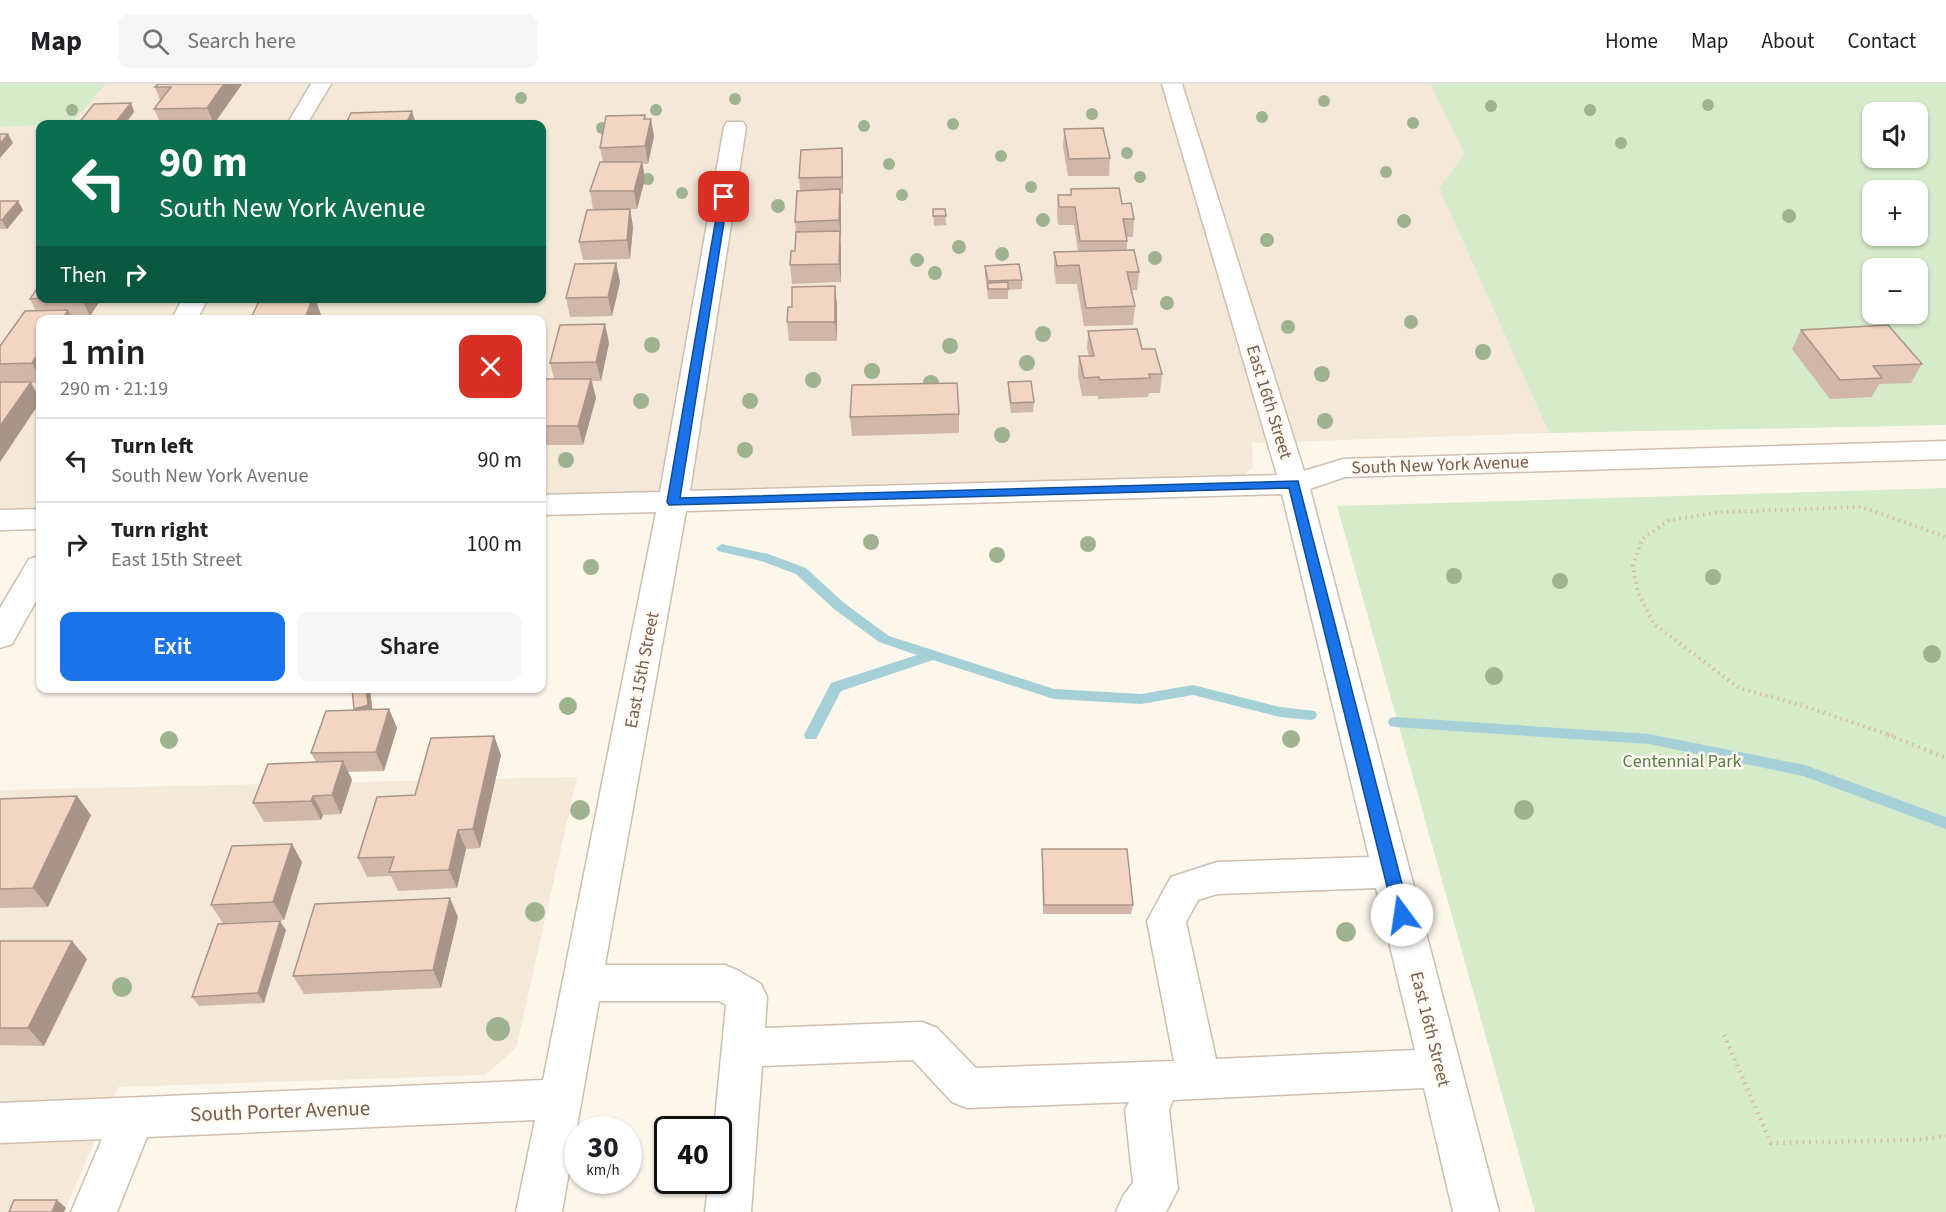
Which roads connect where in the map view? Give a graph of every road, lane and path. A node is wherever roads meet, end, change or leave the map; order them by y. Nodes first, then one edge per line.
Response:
1 (321, 84) edge
2 (1172, 84) edge
3 (299, 120) edge
4 (735, 127) dead end
5 (1946, 450) edge
6 (1294, 484) junction
7 (673, 502) junction
8 (546, 506) edge
9 (36, 519) edge
10 (0, 520) edge
11 (1946, 537) edge
12 (36, 574) edge
13 (0, 636) edge
14 (1946, 758) edge
15 (1391, 872) junction
16 (583, 983) junction
17 (1724, 1035) dead end
18 (742, 1048) junction
19 (1439, 1068) junction
20 (1180, 1080) junction
21 (561, 1099) junction
22 (133, 1117) junction
23 (0, 1123) edge
24 (1946, 1136) edge
25 (94, 1212) edge
26 (539, 1212) edge
27 (728, 1212) edge
28 (1138, 1212) edge
29 (1476, 1212) edge

1 - 3 street
2 - 6 street, East 16th Street
4 - 7 street, East 15th Street
5 - 6 street, South New York Avenue
6 - 7 street, South New York Avenue
6 - 15 street, East 16th Street
7 - 8 street, South New York Avenue
7 - 16 street, East 15th Street
9 - 10 street
11 - 14 path
12 - 13 street
15 - 19 street, East 16th Street
15 - 20 street
16 - 18 street
16 - 21 street, East 15th Street
17 - 24 path
18 - 20 street
18 - 27 street
19 - 20 street
19 - 29 street, East 16th Street
20 - 28 street
21 - 22 street, South Porter Avenue
21 - 26 street, East 15th Street
22 - 23 street, South Porter Avenue
22 - 25 street

